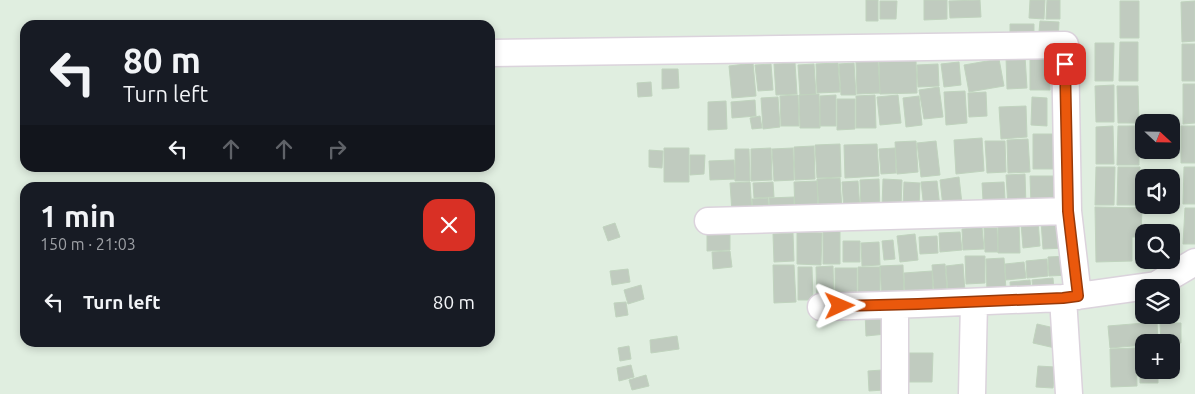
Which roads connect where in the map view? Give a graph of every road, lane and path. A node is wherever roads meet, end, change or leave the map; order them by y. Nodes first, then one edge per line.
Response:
1 (495, 53) edge
2 (1068, 211) junction
3 (708, 221) dead end
4 (1195, 262) edge
5 (1071, 297) junction
6 (974, 302) junction
7 (895, 305) junction
8 (821, 307) dead end
9 (895, 394) edge
10 (972, 394) edge
11 (1069, 394) edge

1 - 2 street
2 - 3 street
2 - 5 street
4 - 5 street
5 - 6 street
5 - 11 street
6 - 7 street
6 - 10 street
7 - 8 street
7 - 9 street

